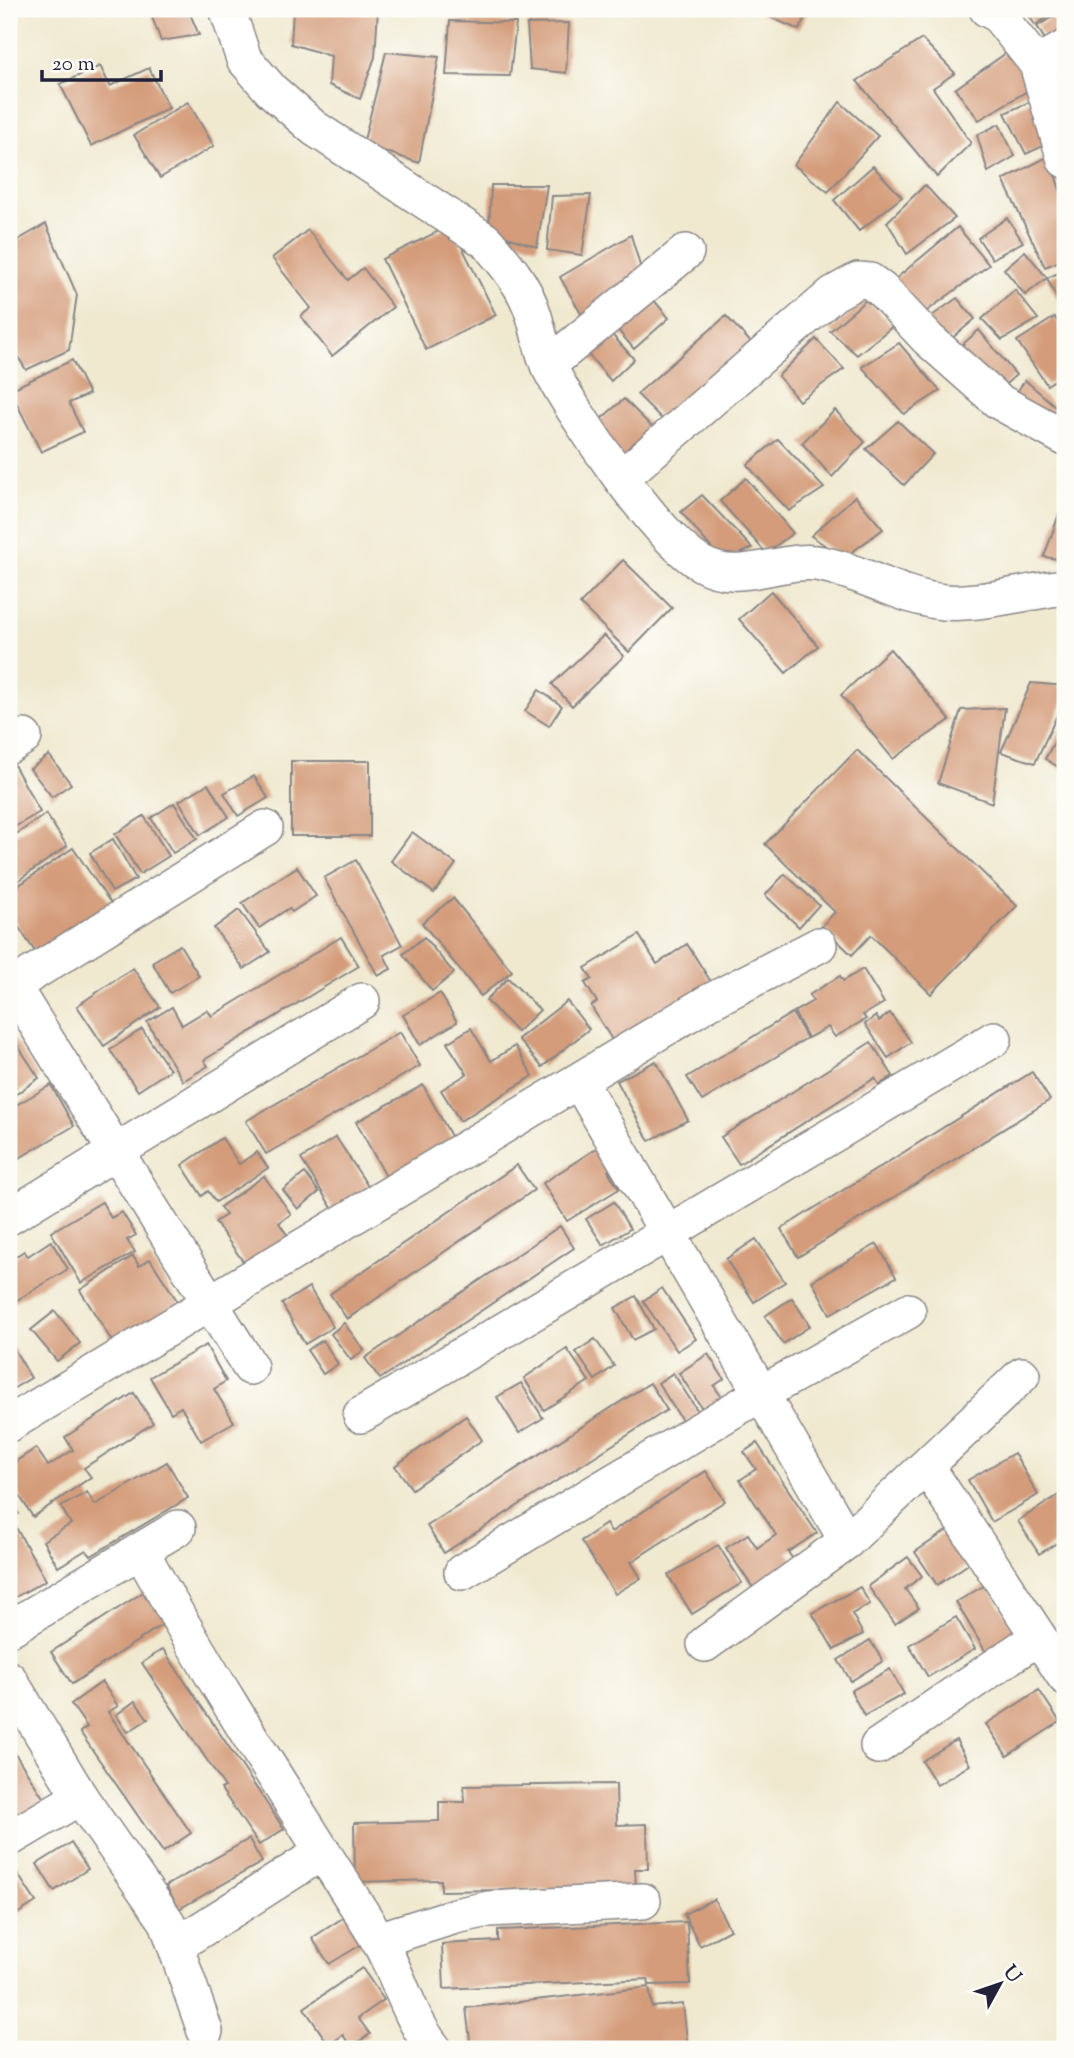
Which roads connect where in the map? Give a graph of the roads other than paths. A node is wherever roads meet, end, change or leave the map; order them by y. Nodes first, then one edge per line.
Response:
1 (227, 9) edge
2 (987, 9) edge
3 (1051, 56) edge
4 (1065, 160) edge
5 (686, 252) dead end
6 (548, 365) junction
7 (1065, 438) edge
8 (621, 478) junction
9 (1065, 587) edge
10 (265, 828) dead end
11 (819, 945) dead end
12 (10, 984) edge
13 (362, 1001) dead end
14 (995, 1039) dead end
15 (579, 1082) junction
16 (117, 1150) junction
17 (9, 1217) edge
18 (666, 1234) junction
19 (211, 1302) junction
20 (908, 1311) dead end
21 (250, 1367) dead end
22 (1022, 1375) dead end
23 (762, 1393) junction
24 (361, 1415) dead end
25 (9, 1424) edge
26 (927, 1467) junction
27 (178, 1528) dead end
28 (847, 1541) junction
29 (141, 1551) junction
30 (462, 1572) dead end
31 (9, 1629) edge
32 (705, 1644) dead end
33 (1056, 1660) edge
34 (9, 1679) edge
35 (878, 1746) dead end
36 (80, 1797) junction
37 (9, 1839) edge
38 (321, 1853) junction
39 (643, 1901) dead end
40 (378, 1940) junction
41 (177, 1944) junction
42 (205, 2031) dead end
43 (434, 2049) edge

1 - 6 street
2 - 3 street
3 - 4 street
5 - 6 street
6 - 8 street
7 - 8 street
8 - 9 street
10 - 12 street
11 - 15 street
12 - 16 street
13 - 16 street
14 - 18 street
15 - 18 street
15 - 19 street
16 - 17 street
16 - 19 street
18 - 23 street
18 - 24 street
19 - 21 street
19 - 25 street
20 - 23 street
22 - 26 street
23 - 28 street
23 - 30 street
26 - 28 street
26 - 33 street
27 - 29 street
28 - 32 street
29 - 31 street
29 - 38 street
33 - 35 street
34 - 36 street
36 - 37 street
36 - 41 street
38 - 40 street
38 - 41 street
39 - 40 street
40 - 43 street
41 - 42 street

